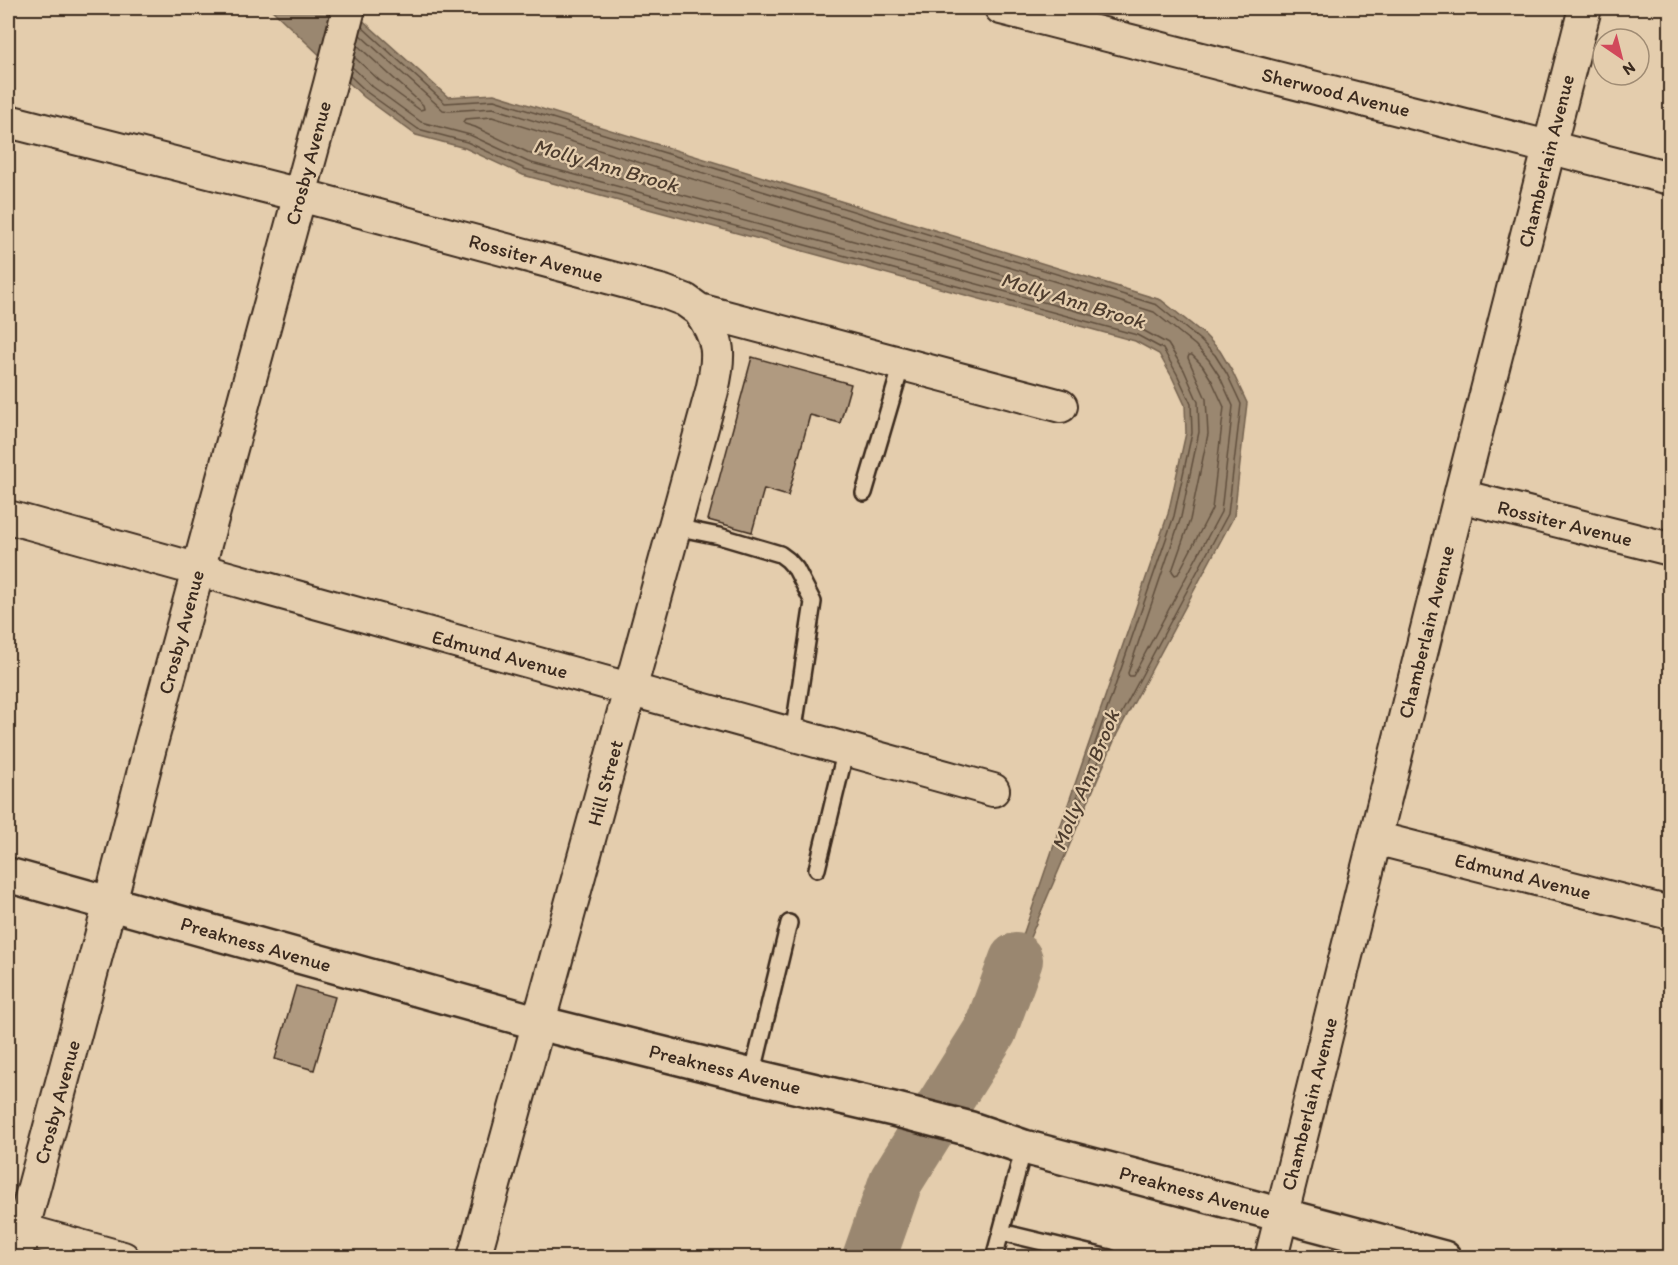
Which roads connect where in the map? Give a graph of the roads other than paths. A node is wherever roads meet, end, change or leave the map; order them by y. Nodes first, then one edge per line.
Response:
1 (349, 8) edge
2 (1000, 8) edge
3 (1585, 8) edge
4 (8, 121) edge
5 (1549, 147) junction
6 (1671, 178) edge
7 (300, 195) junction
8 (699, 310) junction
9 (902, 364) junction
10 (1061, 406) dead end
11 (864, 493) dead end
12 (1460, 496) junction
13 (8, 517) edge
14 (675, 527) junction
15 (1671, 549) edge
16 (198, 570) junction
17 (630, 689) junction
18 (793, 735) junction
19 (846, 749) junction
20 (993, 790) dead end
21 (1375, 838) junction
22 (817, 869) dead end
23 (8, 875) edge
24 (110, 903) junction
25 (1671, 913) edge
26 (789, 923) dead end
27 (538, 1023) junction
28 (752, 1076) junction
29 (1024, 1147) junction
30 (1282, 1215) junction
31 (1001, 1232) junction
32 (15, 1238) edge
33 (123, 1257) edge
34 (474, 1257) edge
35 (994, 1257) edge
36 (1109, 1257) edge
37 (1271, 1257) edge
38 (1444, 1257) edge

1 - 7 street, Crosby Avenue
2 - 5 street, Sherwood Avenue
3 - 5 street, Chamberlain Avenue
4 - 7 street, Rossiter Avenue
5 - 6 street, Sherwood Avenue
5 - 12 street, Chamberlain Avenue
7 - 8 street, Rossiter Avenue
7 - 16 street, Crosby Avenue
8 - 9 street, Rossiter Avenue
8 - 14 street, Hill Street
9 - 10 street, Rossiter Avenue
9 - 11 lane
12 - 15 street, Rossiter Avenue
12 - 21 street, Chamberlain Avenue
13 - 16 street, Edmund Avenue
14 - 17 street, Hill Street
14 - 18 lane
16 - 17 street, Edmund Avenue
16 - 24 street, Crosby Avenue
17 - 18 street, Edmund Avenue
17 - 27 street, Hill Street
18 - 19 street, Edmund Avenue
19 - 20 street, Edmund Avenue
19 - 22 lane
21 - 25 street, Edmund Avenue
21 - 30 street, Chamberlain Avenue
23 - 24 main road, Preakness Avenue
24 - 27 main road, Preakness Avenue
24 - 32 street, Crosby Avenue
26 - 28 lane
27 - 28 main road, Preakness Avenue
27 - 34 street, Hill Street
28 - 29 main road, Preakness Avenue
29 - 30 main road, Preakness Avenue
29 - 31 lane
30 - 37 street, Chamberlain Avenue
30 - 38 main road, Preakness Avenue
31 - 35 lane
31 - 36 lane
32 - 33 street

